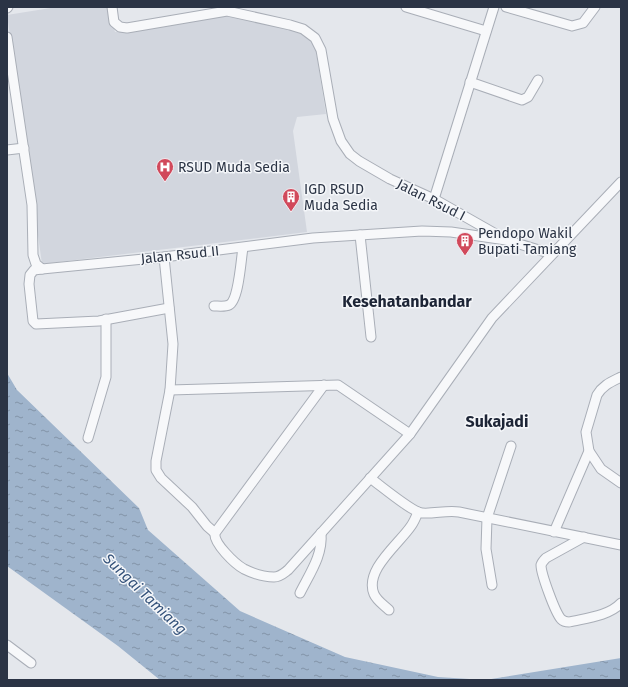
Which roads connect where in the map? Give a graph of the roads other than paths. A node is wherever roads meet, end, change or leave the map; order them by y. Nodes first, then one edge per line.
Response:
1 (112, 7) edge
2 (406, 7) edge
3 (494, 7) edge
4 (506, 7) edge
5 (595, 7) edge
6 (244, 11) edge
7 (486, 31) junction
8 (7, 43) edge
9 (538, 80) dead end
10 (470, 82) junction
11 (24, 148) junction
12 (7, 150) edge
13 (621, 182) edge
14 (617, 192) edge
15 (434, 199) junction
16 (360, 235) junction
17 (506, 240) junction
18 (243, 248) junction
19 (552, 254) junction
20 (164, 257) junction
21 (42, 269) junction
22 (214, 306) dead end
23 (169, 308) junction
24 (106, 319) junction
25 (371, 337) dead end
26 (621, 377) edge
27 (324, 386) junction
28 (170, 390) junction
29 (410, 434) junction
30 (88, 438) dead end
31 (511, 446) dead end
32 (589, 451) junction
33 (370, 478) junction
34 (621, 483) edge
35 (418, 512) junction
36 (487, 518) junction
37 (554, 532) junction
38 (215, 533) junction
39 (321, 533) junction
40 (584, 537) junction
41 (621, 545) edge
42 (492, 585) dead end
43 (300, 593) dead end
44 (621, 603) edge
45 (389, 610) dead end
46 (7, 645) edge
47 (31, 663) dead end

1 - 6 street, Jalan Rsud I
2 - 7 street
3 - 7 street
4 - 5 street
6 - 15 street, Jalan Rsud I
7 - 10 street
8 - 11 street
9 - 10 street
10 - 15 street
11 - 12 street
11 - 21 street
13 - 14 street
14 - 19 street
15 - 17 street, Jalan Rsud I
16 - 17 street, Jalan Rsud II
16 - 18 street, Jalan Rsud II
16 - 25 street
17 - 19 street, Jalan Rsud II
18 - 20 street, Jalan Rsud II
18 - 22 street
19 - 29 street
20 - 21 street, Jalan Rsud II
20 - 23 street
21 - 24 street
23 - 24 street
23 - 28 street
24 - 30 street
26 - 32 street
27 - 28 street
27 - 29 street
27 - 38 street
28 - 38 street
29 - 33 street
31 - 36 street
32 - 34 street
32 - 37 street
33 - 35 street
33 - 39 street
35 - 36 street
35 - 45 street
36 - 37 street
36 - 42 street
37 - 40 street
38 - 39 street
39 - 43 street
40 - 41 street
40 - 44 street
46 - 47 street

